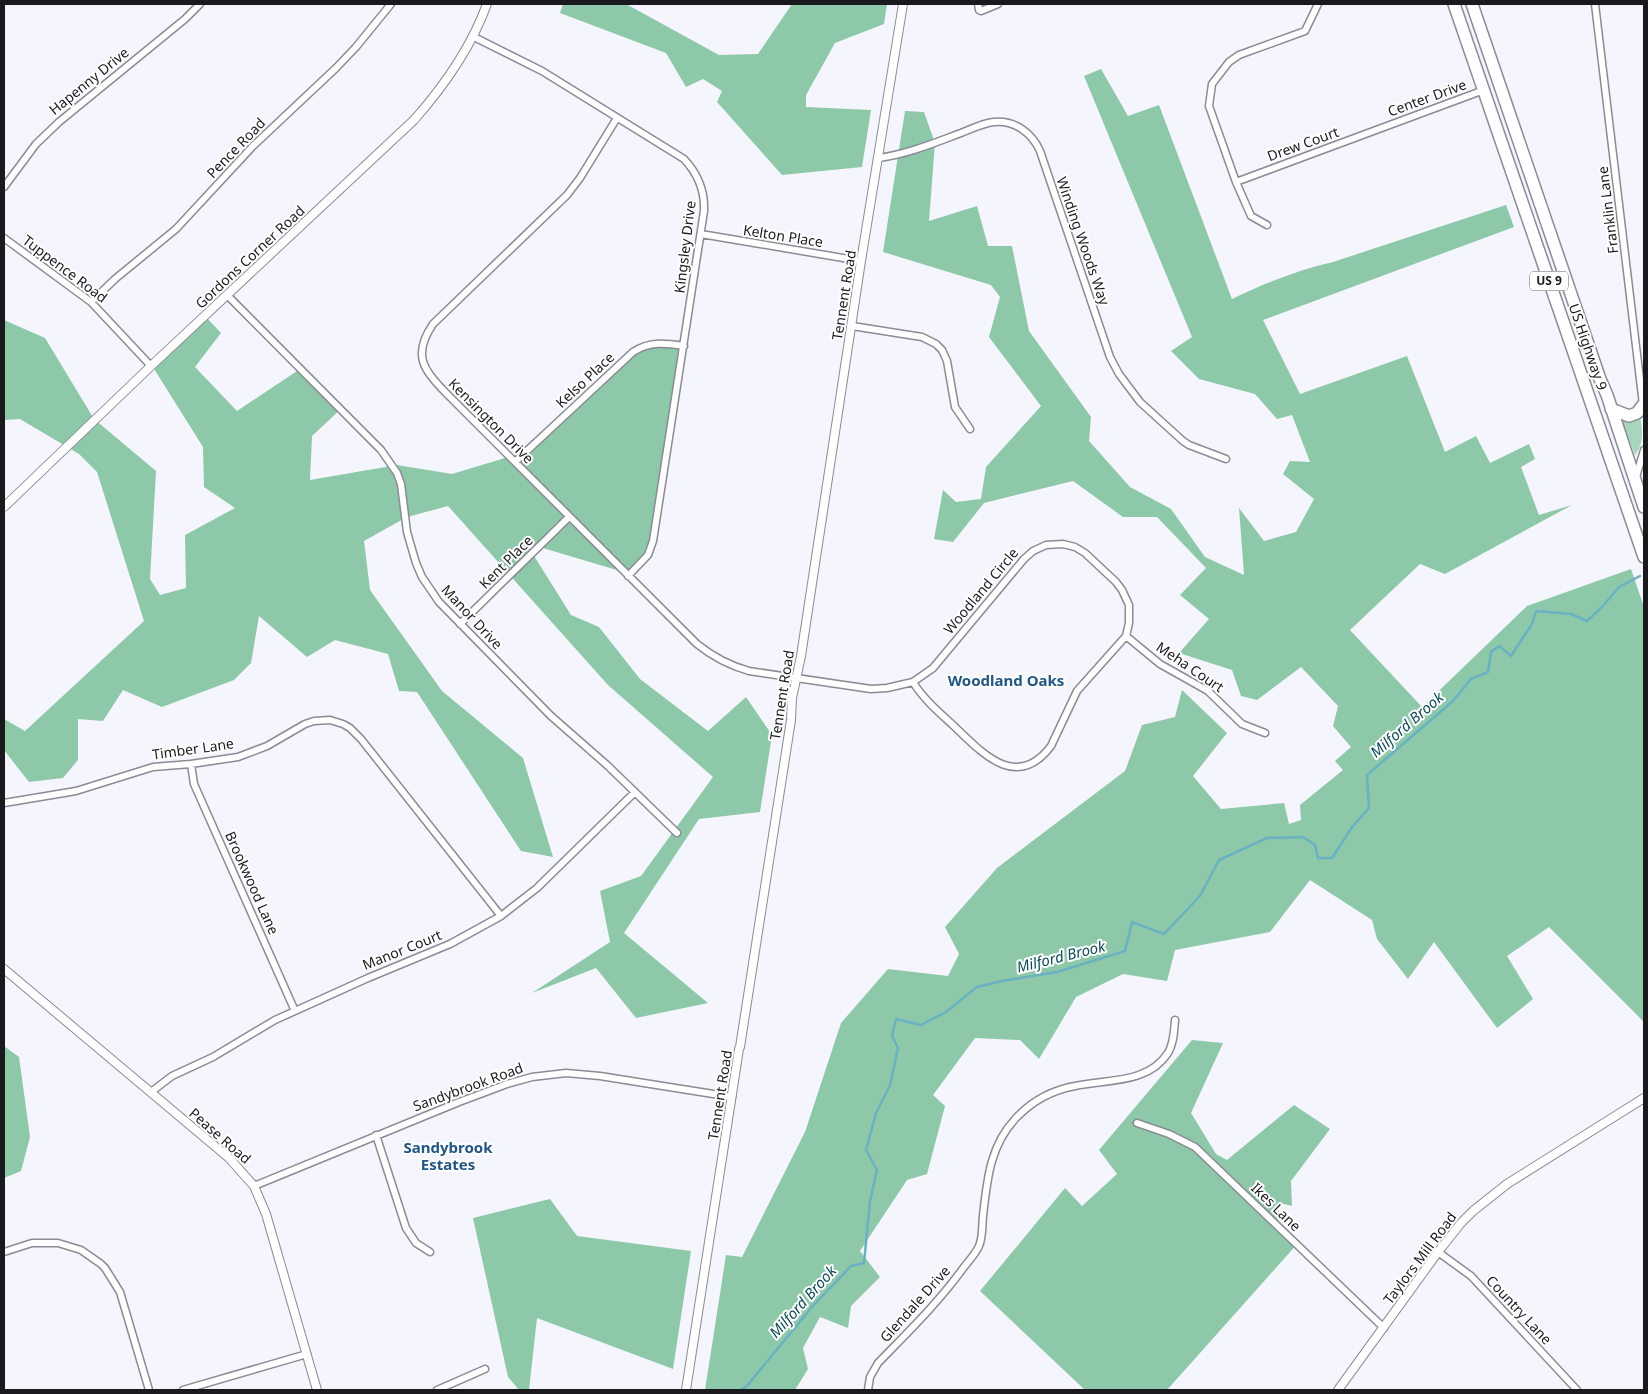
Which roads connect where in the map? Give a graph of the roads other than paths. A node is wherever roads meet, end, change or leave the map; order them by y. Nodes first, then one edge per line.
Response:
1 (200, 4) edge
2 (391, 4) edge
3 (487, 4) edge
4 (904, 4) edge
5 (978, 4) edge
6 (998, 4) edge
7 (1318, 4) edge
8 (1454, 4) edge
9 (1472, 4) edge
10 (1595, 4) edge
11 (474, 37) junction
12 (1484, 90) junction
13 (617, 118) junction
14 (1379, 130) joint
15 (879, 158) junction
16 (1236, 182) junction
17 (4, 187) edge
18 (1267, 225) dead end
19 (701, 234) junction
20 (4, 238) edge
21 (861, 260) junction
22 (227, 295) junction
23 (91, 302) junction
24 (852, 326) junction
25 (684, 346) junction
26 (151, 366) junction
27 (1611, 409) junction
28 (1644, 409) edge
29 (970, 429) dead end
30 (1644, 450) edge
31 (1226, 459) dead end
32 (515, 462) junction
33 (1635, 480) junction
34 (4, 507) edge
35 (1644, 507) edge
36 (569, 517) junction
37 (1644, 558) edge
38 (628, 576) junction
39 (460, 624) junction
40 (1126, 636) junction
41 (796, 679) junction
42 (913, 682) junction
43 (1265, 733) dead end
44 (191, 764) junction
45 (635, 792) junction
46 (4, 803) edge
47 (677, 834) dead end
48 (501, 916) junction
49 (4, 969) edge
50 (294, 1010) junction
51 (1175, 1020) dead end
52 (151, 1092) junction
53 (732, 1097) junction
54 (1644, 1098) edge
55 (1137, 1124) dead end
56 (376, 1135) junction
57 (254, 1186) junction
58 (4, 1252) edge
59 (430, 1252) dead end
60 (1438, 1252) junction
61 (1384, 1328) junction
62 (307, 1354) junction
63 (485, 1369) dead end
64 (149, 1390) edge
65 (183, 1390) edge
66 (317, 1390) edge
67 (437, 1390) edge
68 (686, 1390) edge
69 (868, 1390) edge
70 (1338, 1390) edge
71 (1577, 1390) edge

1 - 17 street, Hapenny Drive
2 - 23 street, Pence Road
3 - 11 street, Gordons Corner Road
4 - 15 street, Tennent Road
5 - 6 street
7 - 16 street
8 - 12 highway, US Highway 9 / US 9
9 - 27 highway, US Highway 9 / US 9
10 - 28 street, Franklin Lane
11 - 13 street, Kingsley Drive
11 - 22 street, Gordons Corner Road
12 - 14 street, Center Drive
12 - 37 highway, US Highway 9 / US 9
13 - 19 street, Kingsley Drive
13 - 32 street, Kensington Drive
14 - 16 street, Drew Court
15 - 21 street, Tennent Road
15 - 31 street, Winding Woods Way
16 - 18 street
19 - 21 street, Kelton Place
19 - 25 street, Kingsley Drive
20 - 23 street, Tuppence Road
21 - 24 street, Tennent Road
22 - 26 street, Gordons Corner Road
22 - 39 street, Manor Drive
23 - 26 street, Tuppence Road
24 - 29 street
24 - 41 street, Tennent Road
25 - 32 street, Kelso Place
25 - 38 street, Kingsley Drive
26 - 34 street, Gordons Corner Road
27 - 28 highway
27 - 33 highway, US Highway 9 / US 9
30 - 33 street
32 - 36 street, Kensington Drive
33 - 35 highway, US Highway 9 / US 9
36 - 38 street, Kensington Drive
36 - 39 street, Kent Place
38 - 41 street, Kensington Drive
39 - 45 street, Manor Drive
40 - 42 street
40 - 42 street, Woodland Circle
40 - 43 street, Meha Court
41 - 42 street, Woodland Circle
41 - 53 street, Tennent Road
44 - 46 street, Timber Lane
44 - 48 street, Timber Lane
44 - 50 street, Brookwood Lane
45 - 47 street, Manor Drive
45 - 48 street, Manor Court
48 - 50 street, Manor Court
49 - 52 street, Pease Road
50 - 52 street, Manor Court
51 - 69 street, Glendale Drive
52 - 57 street, Pease Road
53 - 56 street, Sandybrook Road
53 - 68 street, Tennent Road
54 - 60 street, Taylors Mill Road
55 - 61 street, Ikes Lane
56 - 57 street, Sandybrook Road
56 - 59 street
57 - 62 street, Pease Road
58 - 64 street
60 - 61 street, Taylors Mill Road
60 - 71 street, Country Lane
61 - 70 street, Taylors Mill Road
62 - 65 street
62 - 66 street, Pease Road
63 - 67 street

